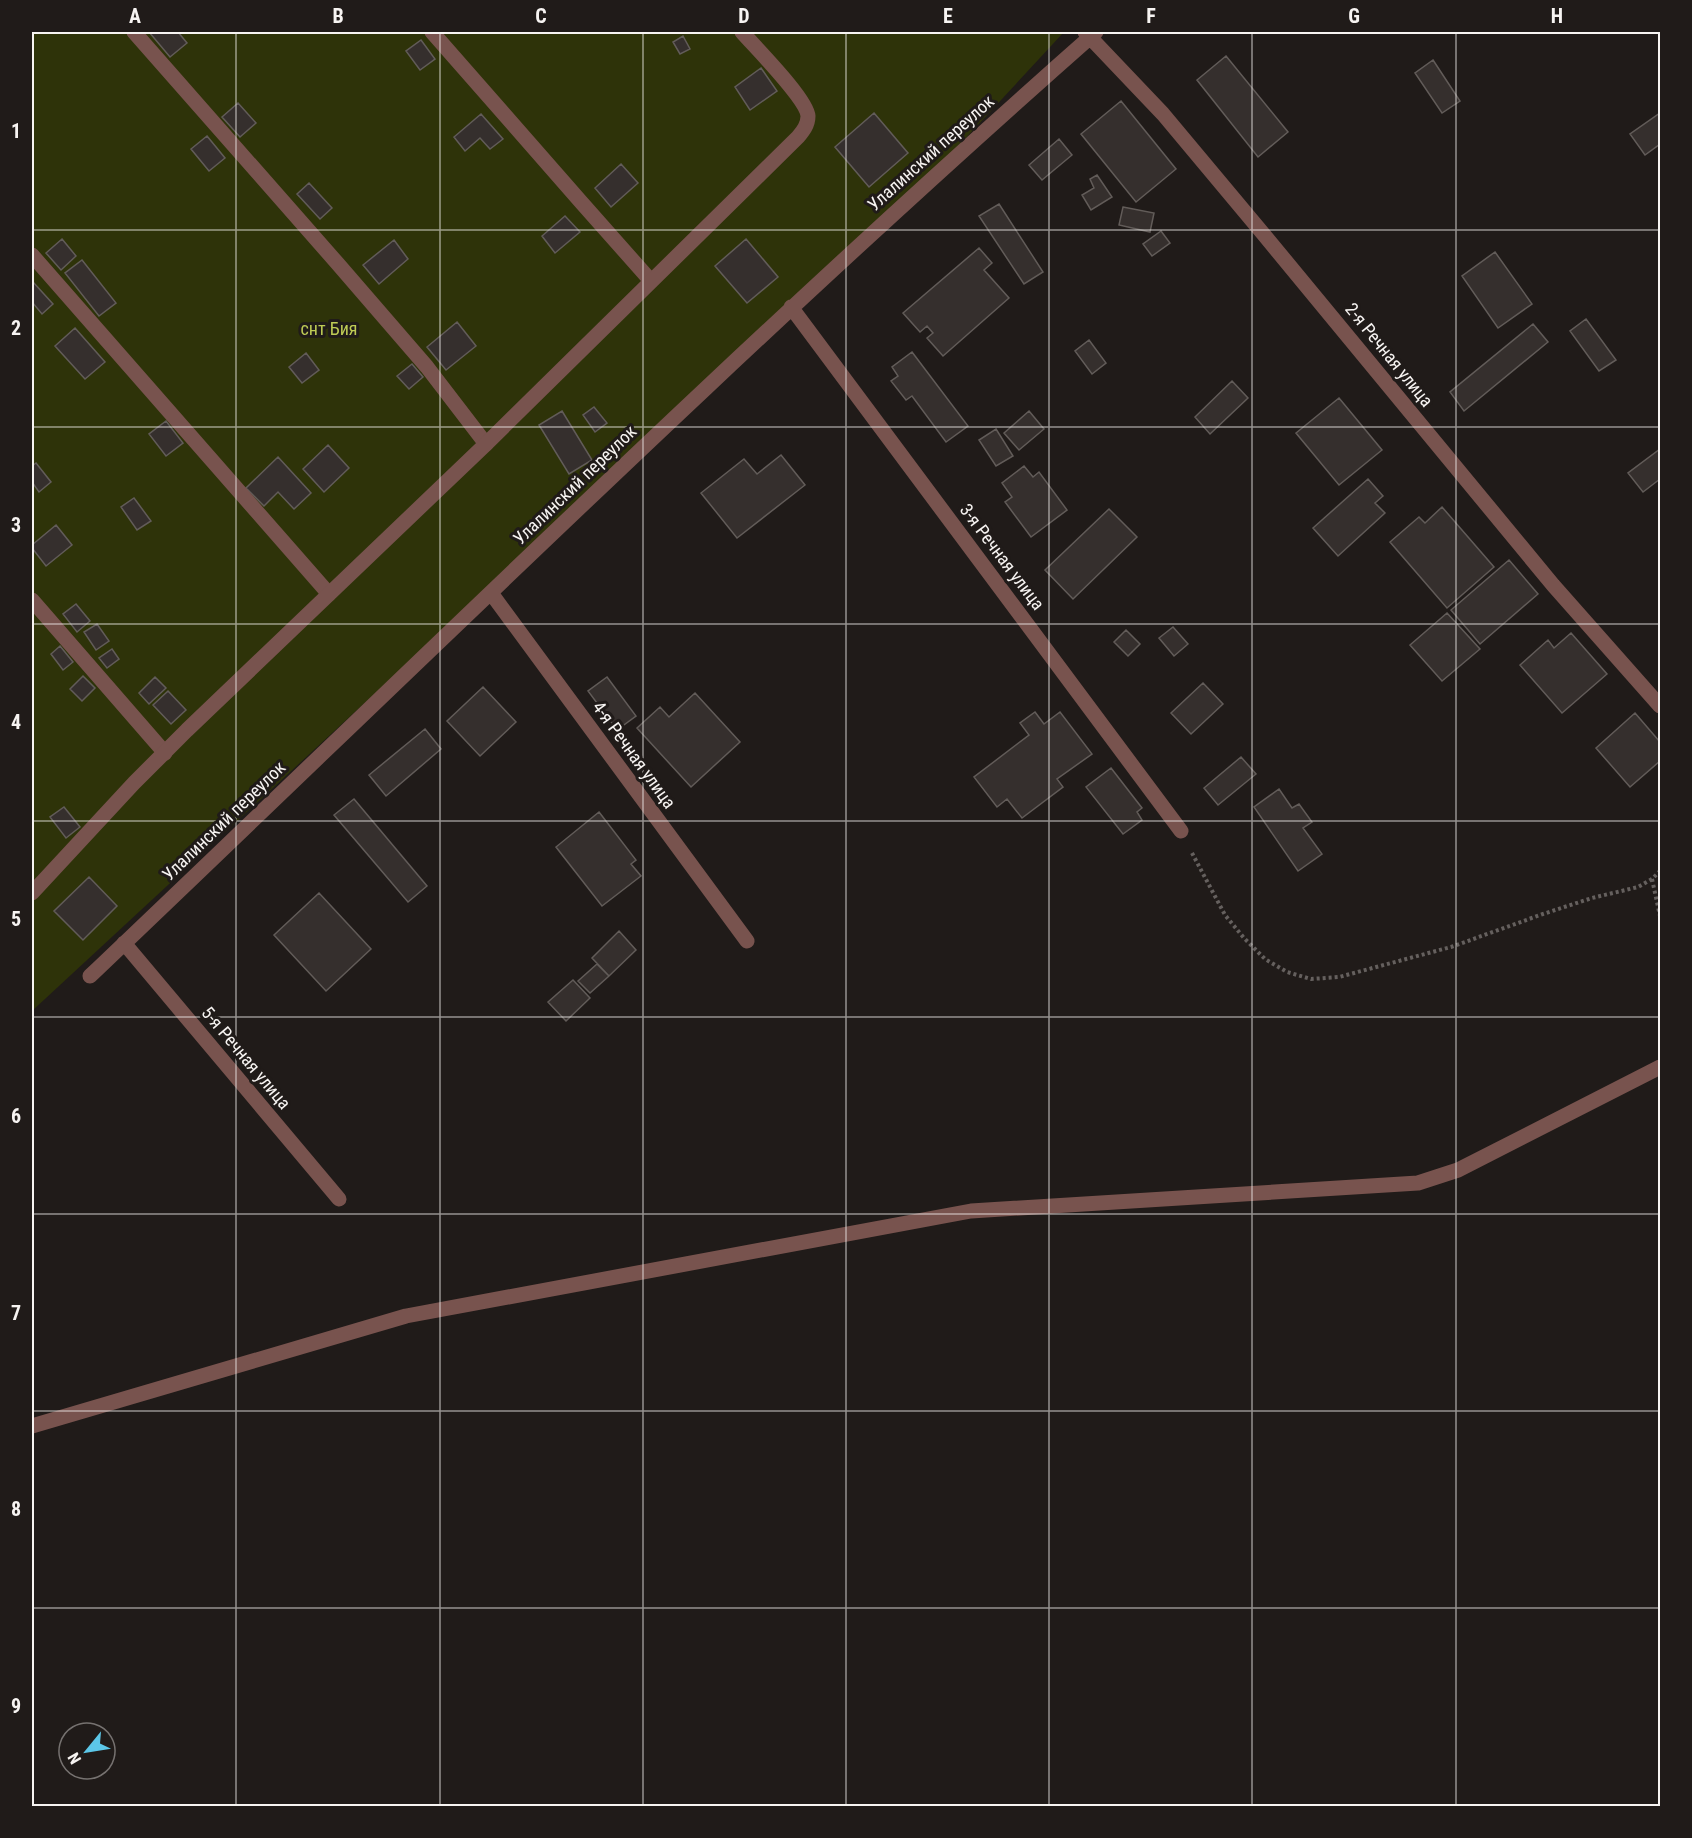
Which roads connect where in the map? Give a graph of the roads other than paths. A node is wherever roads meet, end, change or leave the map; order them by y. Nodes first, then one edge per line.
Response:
1 (134, 32) edge
2 (432, 32) edge
3 (742, 32) edge
4 (1090, 33) edge
5 (32, 255) edge
6 (651, 281) junction
7 (791, 307) junction
8 (486, 444) junction
9 (490, 593) junction
10 (329, 594) junction
11 (32, 600) edge
12 (1660, 706) edge
13 (165, 753) junction
14 (1181, 831) road end
15 (32, 892) edge
16 (747, 941) dead end
17 (124, 943) junction
18 (90, 976) dead end
19 (1660, 1067) edge
20 (339, 1199) dead end
21 (32, 1426) edge

1 - 8 street
2 - 6 street
3 - 6 street
4 - 7 street, Улалинский переулок
4 - 12 street, 2-я Речная улица
5 - 10 street
6 - 8 street
7 - 9 street, Улалинский переулок
7 - 14 street, 3-я Речная улица
8 - 10 street
9 - 16 street, 4-я Речная улица
9 - 17 street, Улалинский переулок
10 - 13 street
11 - 13 street
13 - 15 street
17 - 18 street, Улалинский переулок
17 - 20 street, 5-я Речная улица
19 - 21 street

